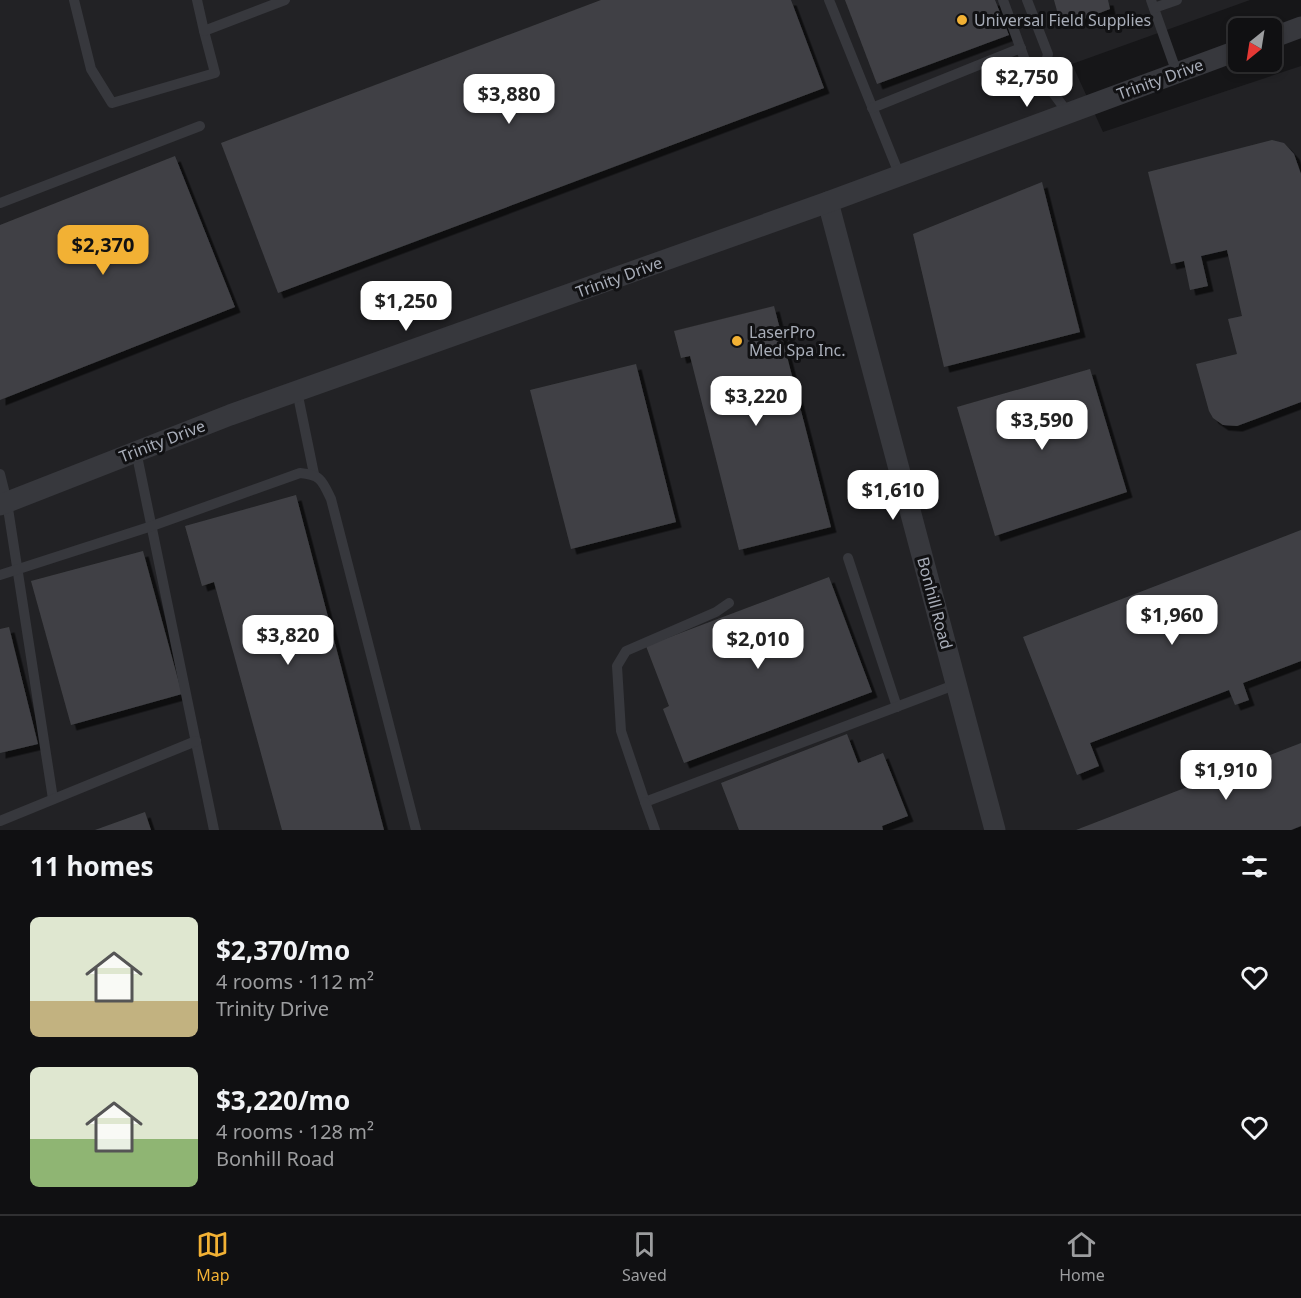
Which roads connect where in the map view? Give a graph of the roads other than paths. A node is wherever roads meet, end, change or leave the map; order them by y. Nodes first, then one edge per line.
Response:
1 (74, 0) edge
2 (197, 0) edge
3 (285, 0) edge
4 (829, 0) edge
5 (1003, 0) edge
6 (1027, 0) edge
7 (1177, 0) edge
8 (1153, 4) edge
9 (1301, 27) edge
10 (204, 31) junction
11 (1282, 34) edge
12 (1021, 48) junction
13 (1228, 54) edge
14 (1177, 73) junction
15 (1042, 78) junction
16 (872, 108) junction
17 (1068, 113) junction
18 (200, 126) dead end
19 (900, 176) junction
20 (828, 202) junction
21 (0, 203) edge
22 (297, 391) junction
23 (136, 452) junction
24 (0, 474) edge
25 (314, 474) junction
26 (3, 504) edge
27 (152, 526) junction
28 (848, 558) dead end
29 (17, 570) junction
30 (0, 576) edge
31 (729, 603) dead end
32 (957, 684) junction
33 (897, 707) junction
34 (196, 741) junction
35 (53, 799) junction
36 (645, 801) junction
37 (0, 821) edge
38 (214, 830) edge
39 (416, 830) edge
40 (655, 830) edge
41 (995, 830) edge

1 - 10 lane
2 - 10 lane
3 - 10 lane
4 - 16 lane
5 - 12 lane
6 - 15 lane
7 - 8 lane
8 - 14 lane
9 - 11 street
12 - 15 lane
12 - 16 lane
13 - 14 street, Trinity Drive
14 - 17 street, Trinity Drive
15 - 17 lane
16 - 19 lane
17 - 19 street, Trinity Drive
18 - 21 lane
19 - 20 street, Trinity Drive
20 - 22 street, Trinity Drive
20 - 32 street, Bonhill Road
22 - 23 street, Trinity Drive
22 - 25 lane
23 - 26 street, Trinity Drive
23 - 27 lane
24 - 26 lane
25 - 27 lane
25 - 39 lane
26 - 29 lane
27 - 29 lane
27 - 34 lane
28 - 33 lane
29 - 30 lane
29 - 35 lane
31 - 36 lane
32 - 33 lane
32 - 41 street, Bonhill Road
33 - 36 lane
34 - 35 lane
34 - 38 lane
35 - 37 lane
36 - 40 lane

